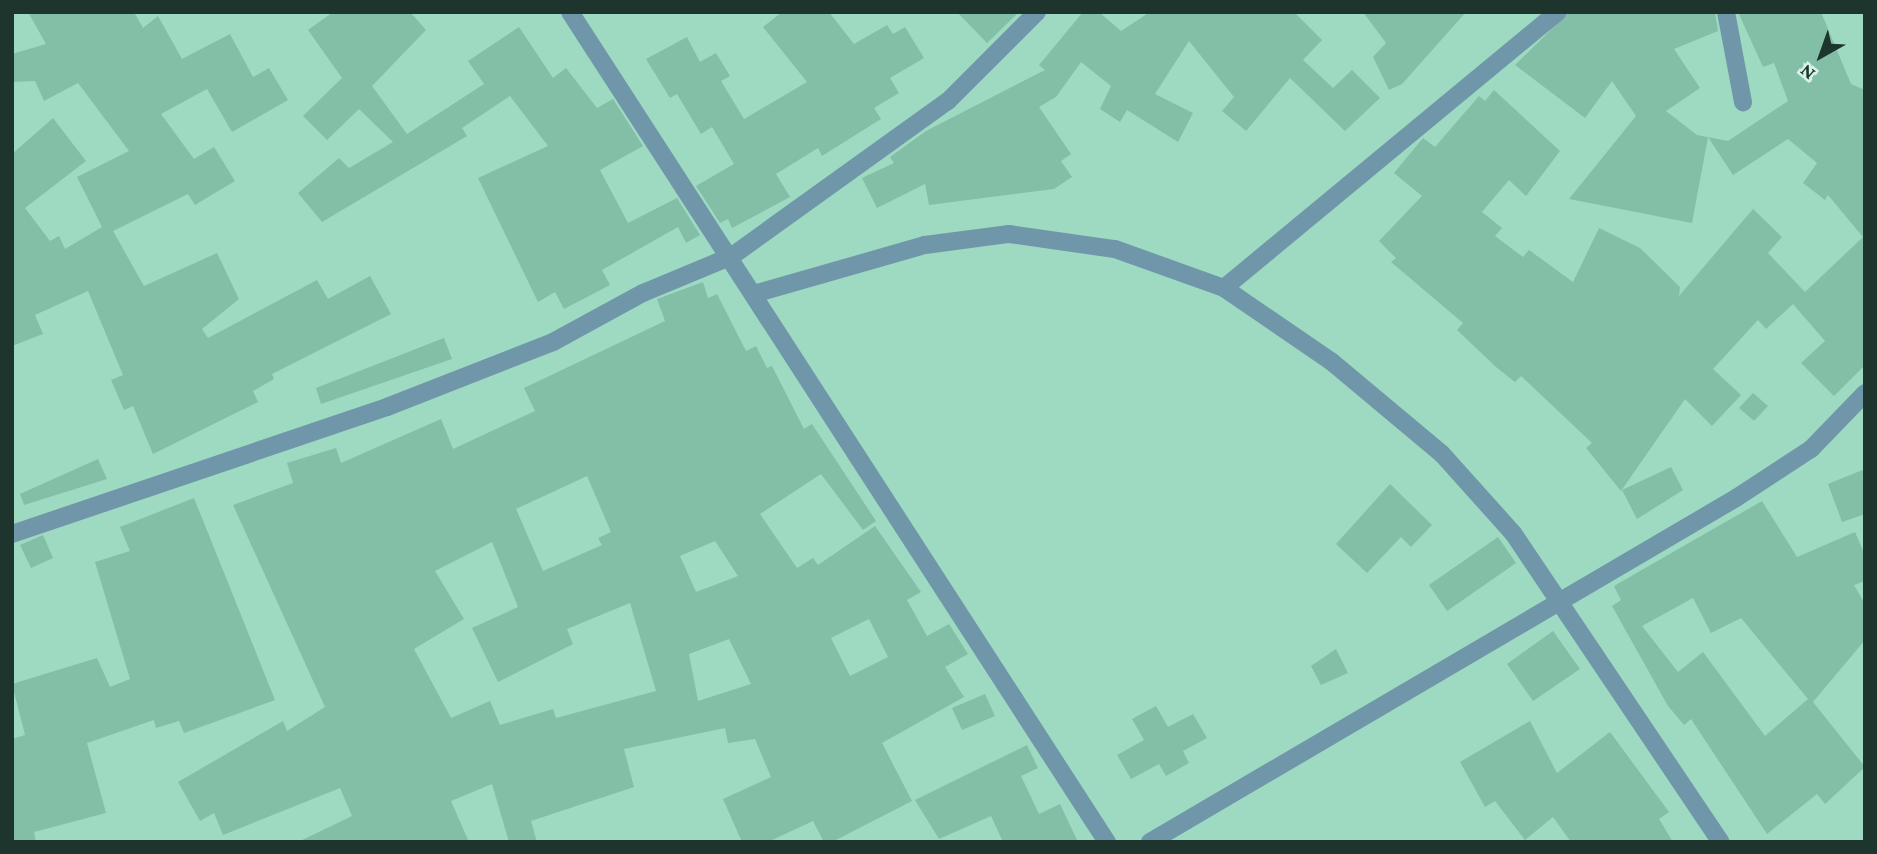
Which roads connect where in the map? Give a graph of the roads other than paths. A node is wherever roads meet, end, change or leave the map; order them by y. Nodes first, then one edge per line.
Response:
1 (570, 12) edge
2 (1037, 12) edge
3 (1558, 12) edge
4 (1726, 12) edge
5 (1743, 102) dead end
6 (732, 256) junction
7 (1224, 288) junction
8 (754, 293) junction
9 (1865, 393) edge
10 (12, 534) edge
11 (1560, 600) junction
12 (1107, 842) edge
13 (1150, 842) edge
14 (1721, 842) edge

1 - 6 street
2 - 6 street
3 - 7 street
4 - 5 street
6 - 8 street
6 - 10 street
7 - 8 street
7 - 11 street
8 - 12 street
9 - 11 street
11 - 13 street
11 - 14 street

